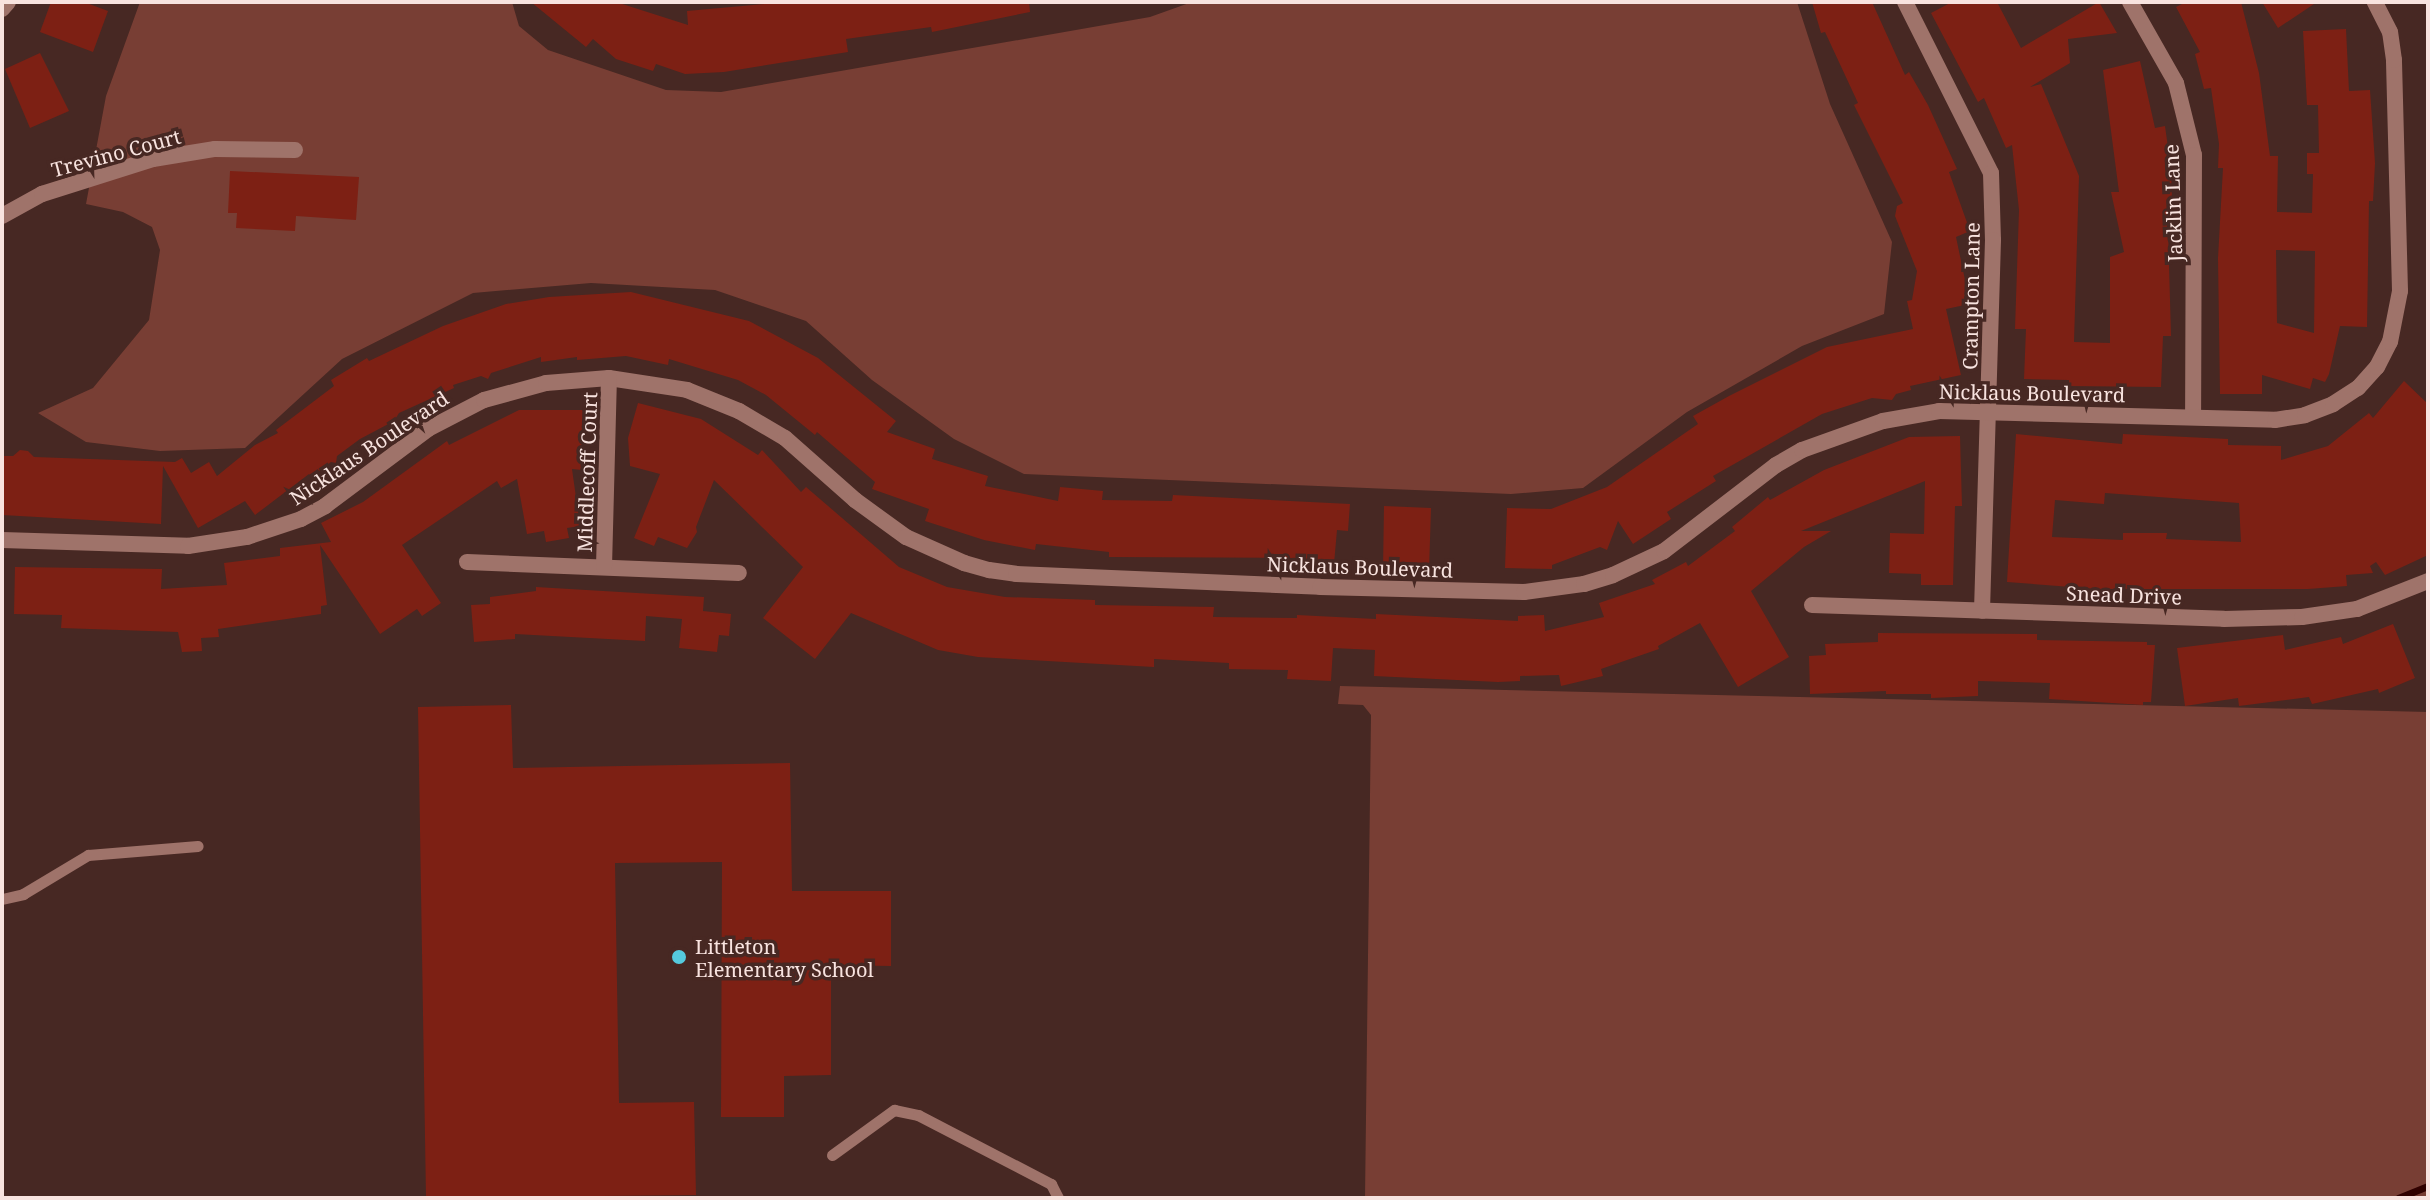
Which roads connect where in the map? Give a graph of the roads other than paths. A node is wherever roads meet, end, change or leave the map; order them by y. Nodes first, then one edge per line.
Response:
1 (8, 2) edge
2 (1905, 2) edge
3 (2130, 2) edge
4 (2375, 2) edge
5 (2, 9) edge
6 (295, 150) dead end
7 (2, 216) edge
8 (609, 378) junction
9 (1988, 411) junction
10 (2193, 417) junction
11 (2, 540) edge
12 (467, 562) dead end
13 (604, 567) junction
14 (739, 573) dead end
15 (2428, 581) edge
16 (1812, 605) dead end
17 (1982, 611) junction
18 (198, 846) dead end
19 (2, 899) edge
20 (832, 1155) dead end
21 (1058, 1198) edge

1 - 5 street
2 - 9 street, Crampton Lane
3 - 10 street, Jacklin Lane
4 - 10 street, Nicklaus Boulevard
6 - 7 street, Trevino Court
8 - 9 street, Nicklaus Boulevard
8 - 11 street, Nicklaus Boulevard
8 - 13 street, Middlecoff Court
9 - 10 street, Nicklaus Boulevard
9 - 17 street, Crampton Lane
12 - 13 street, Middlecoff Court
13 - 14 street, Middlecoff Court
15 - 17 street, Snead Drive
16 - 17 street, Snead Drive
18 - 19 lane
20 - 21 lane

